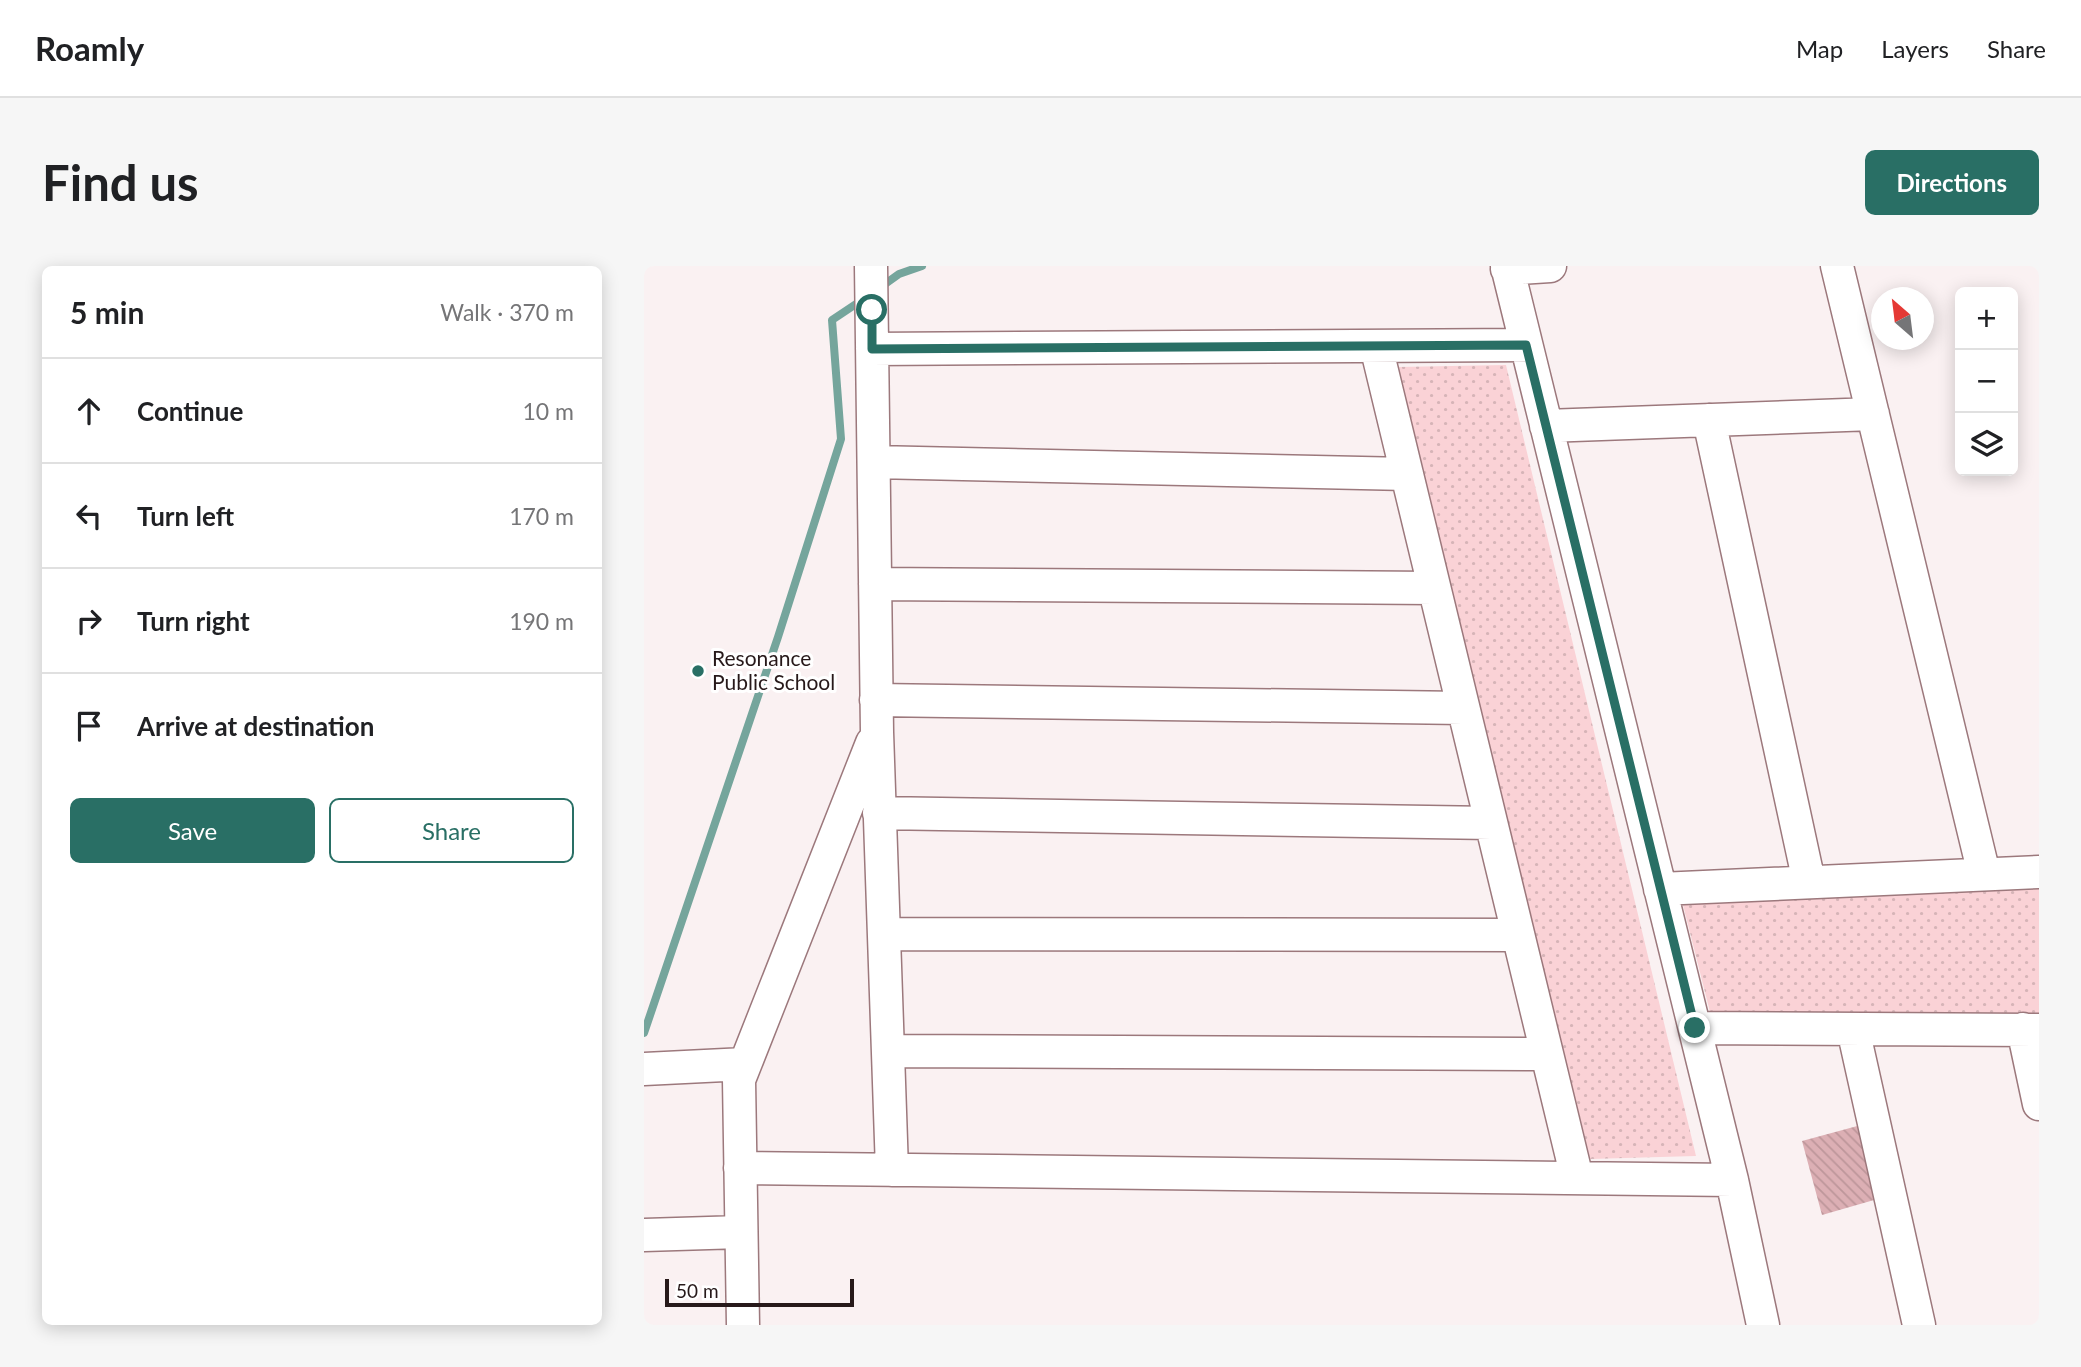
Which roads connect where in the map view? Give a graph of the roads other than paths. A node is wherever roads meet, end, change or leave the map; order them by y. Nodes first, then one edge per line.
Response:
1 (1550, 266) edge
2 (1837, 266) edge
3 (1507, 267) edge
4 (872, 268) edge
5 (1526, 345) junction
6 (1376, 346) junction
7 (872, 349) junction
8 (1873, 414) junction
9 (1709, 420) junction
10 (1546, 426) junction
11 (874, 463) junction
12 (1407, 474) junction
13 (875, 584) junction
14 (1434, 587) junction
15 (876, 700) junction
16 (1463, 708) junction
17 (877, 732) junction
18 (879, 813) junction
19 (1491, 822) junction
20 (2039, 872) edge
21 (1984, 874) junction
22 (1810, 882) junction
23 (1660, 889) junction
24 (884, 934) junction
25 (1518, 935) junction
26 (1695, 1028) junction
27 (1853, 1029) junction
28 (2031, 1030) edge
29 (888, 1051) junction
30 (1547, 1054) junction
31 (745, 1064) junction
32 (648, 1069) edge
33 (2039, 1104) edge
34 (740, 1168) junction
35 (892, 1170) junction
36 (1577, 1178) junction
37 (1732, 1180) junction
38 (741, 1232) junction
39 (644, 1235) edge
40 (743, 1325) edge
41 (1762, 1325) edge
42 (1919, 1325) edge

1 - 3 street
2 - 8 street
3 - 5 street
4 - 7 street
5 - 6 street
5 - 10 street
6 - 7 street
6 - 12 street
7 - 11 street
8 - 9 street
8 - 21 street
9 - 10 street
9 - 22 street
10 - 23 street
11 - 12 street
11 - 13 street
12 - 14 street
13 - 14 street
13 - 15 street
14 - 16 street
15 - 16 street
15 - 17 street
16 - 19 street
17 - 18 street
17 - 31 street
18 - 19 street
18 - 24 street
19 - 25 street
20 - 21 street
21 - 22 street
22 - 23 street
23 - 26 street
24 - 25 street
24 - 29 street
25 - 30 street
26 - 27 street
26 - 37 street
27 - 28 street
27 - 42 street
28 - 33 street
29 - 30 street
29 - 35 street
30 - 36 street
31 - 32 street
31 - 34 street
34 - 35 street
34 - 38 street
35 - 36 street
36 - 37 street
37 - 41 street
38 - 39 street
38 - 40 street

